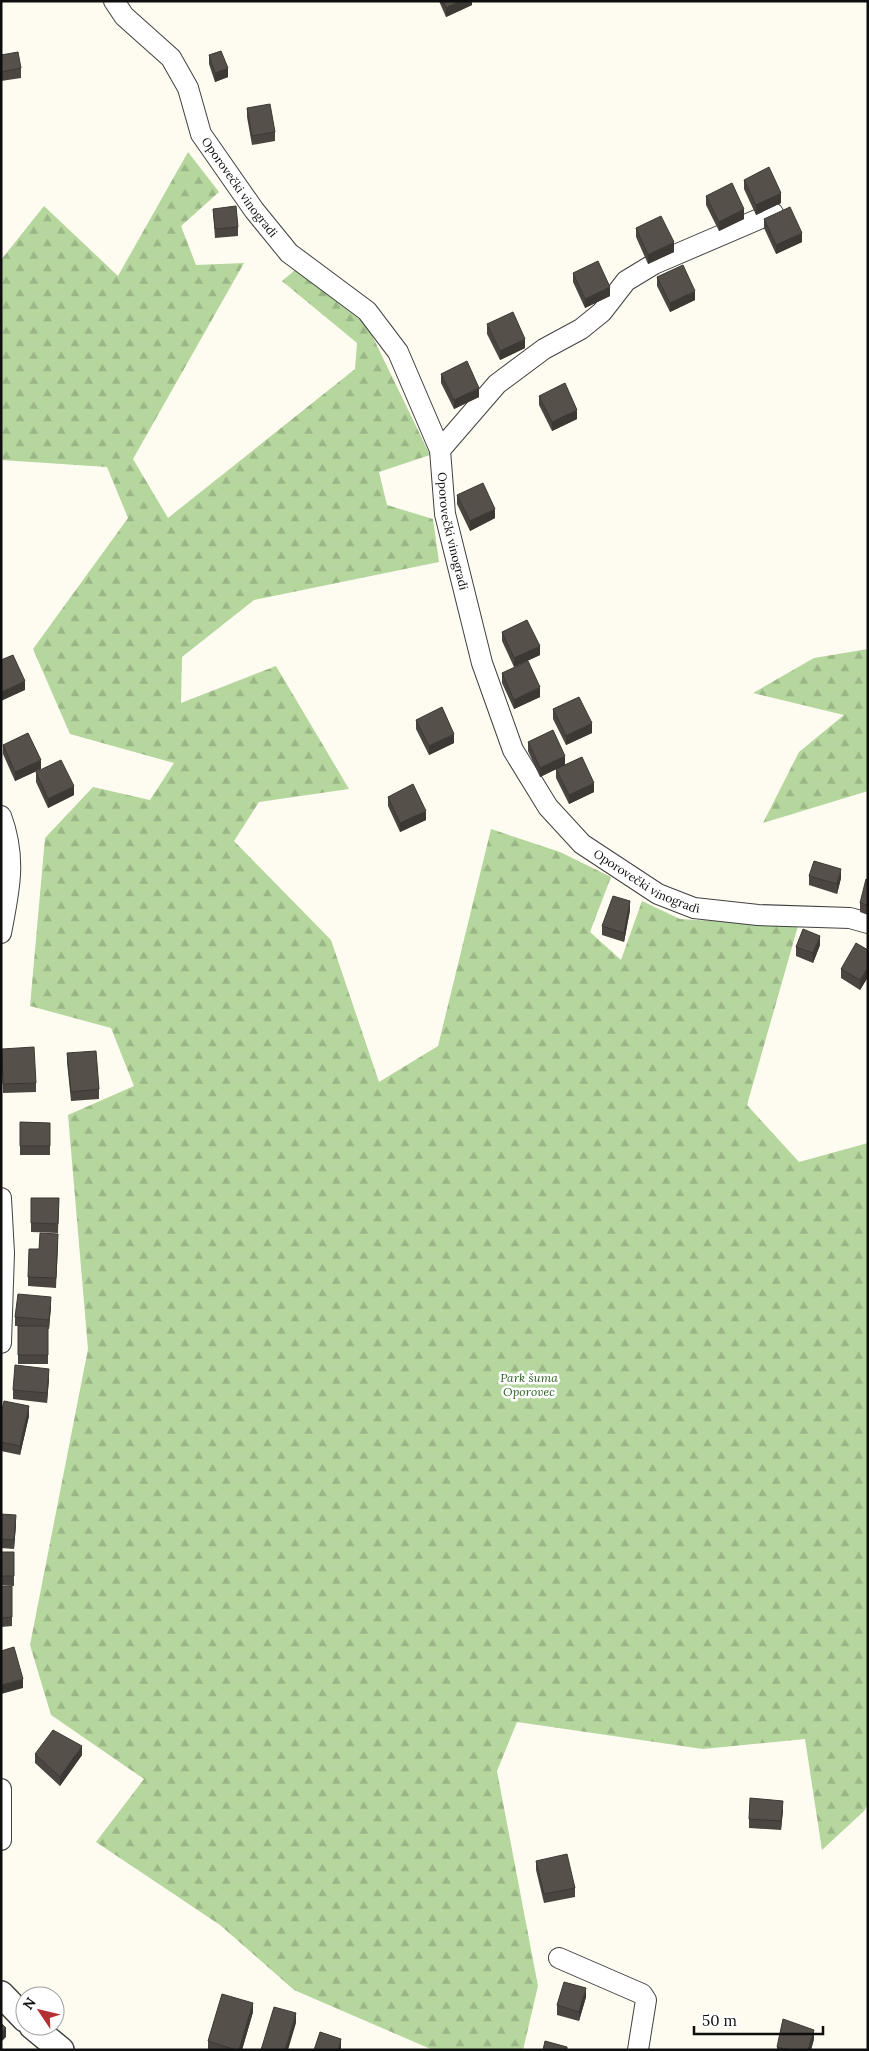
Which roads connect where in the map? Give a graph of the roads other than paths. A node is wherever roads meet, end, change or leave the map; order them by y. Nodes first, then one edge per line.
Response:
1 (114, 1) edge
2 (773, 213) edge
3 (440, 450) junction
4 (1, 816) edge
5 (868, 923) edge
6 (1, 933) edge
7 (1, 1198) edge
8 (1, 1342) edge
9 (1, 1789) edge
10 (1, 1840) edge
11 (559, 1958) dead end
12 (1, 1994) edge
13 (15, 2009) edge
14 (44, 2036) edge
15 (60, 2050) edge
16 (638, 2050) edge

1 - 3 street, Oporovečki vinogradi
2 - 3 street
3 - 5 street, Oporovečki vinogradi
4 - 6 street
7 - 8 street
9 - 10 street
11 - 16 street
12 - 13 street
14 - 15 street

